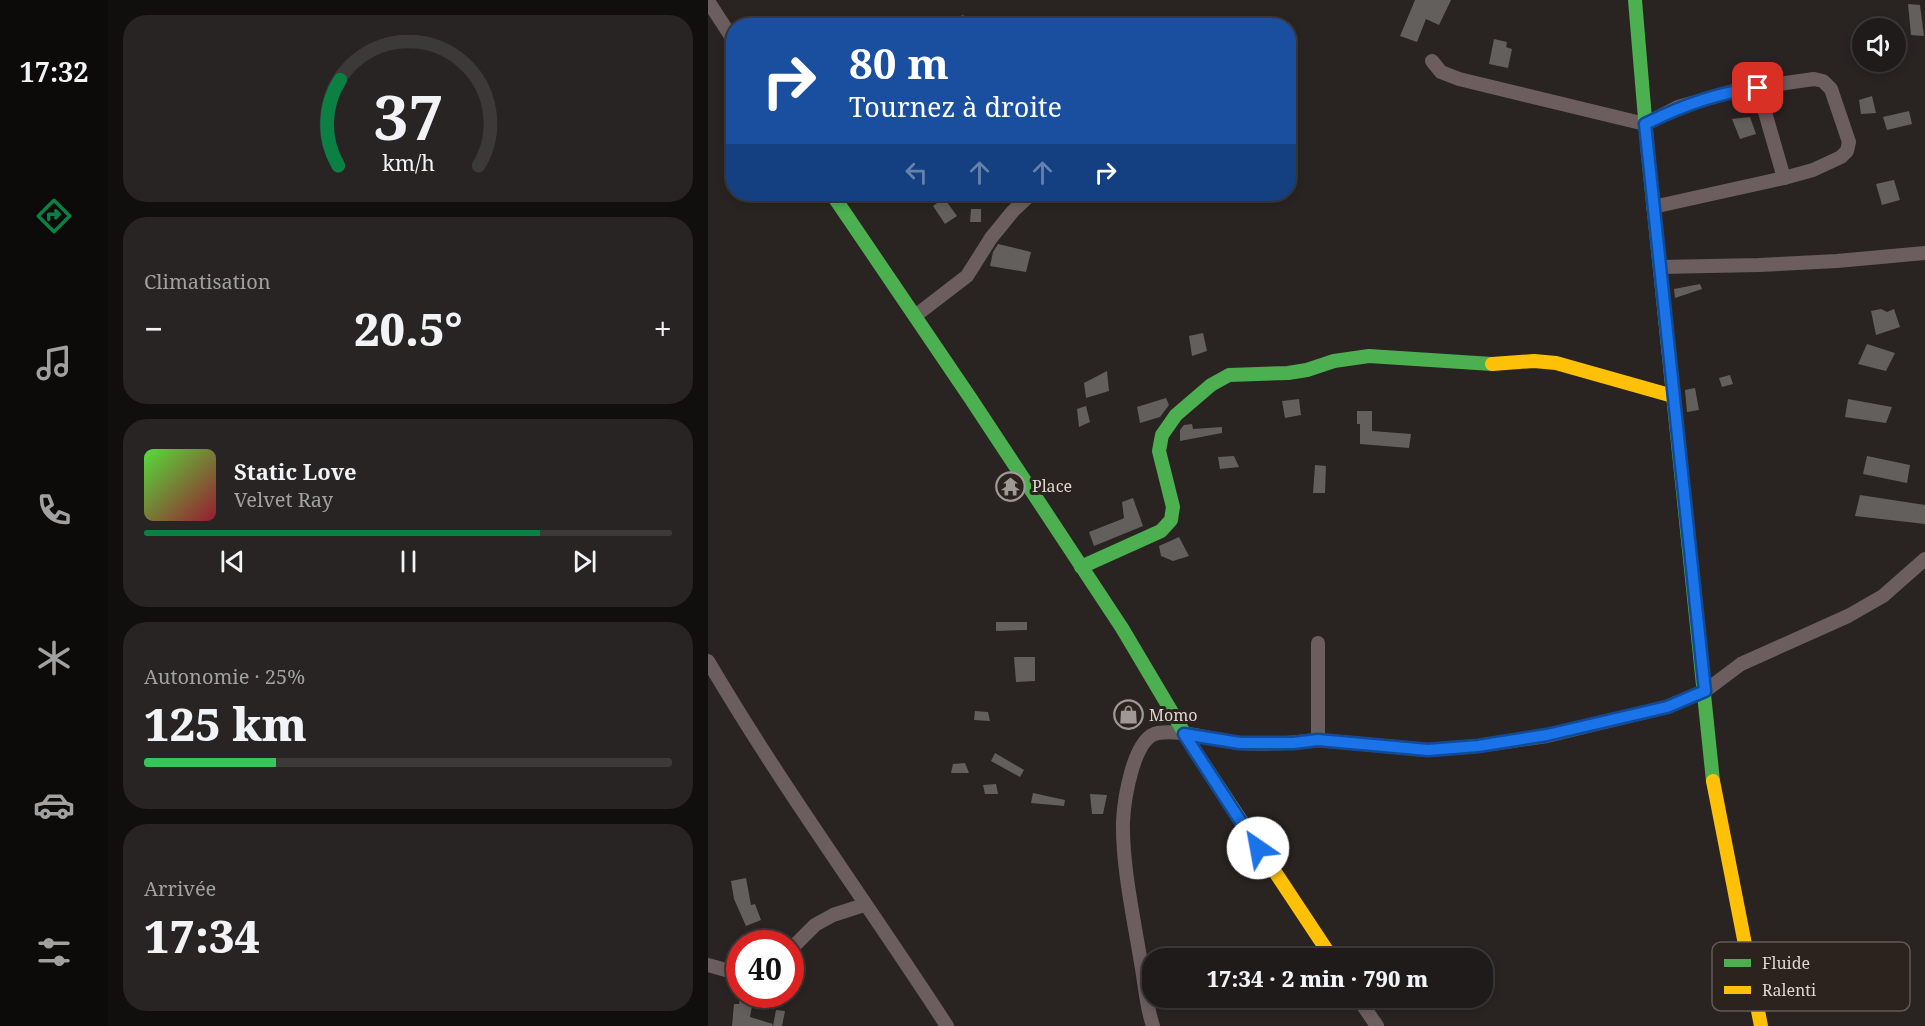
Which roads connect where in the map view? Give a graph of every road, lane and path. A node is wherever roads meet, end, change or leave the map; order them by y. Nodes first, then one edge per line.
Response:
1 (1636, 0) edge
2 (708, 2) edge
3 (726, 29) edge
4 (1432, 61) dead end
5 (1758, 88) junction
6 (1645, 124) junction
7 (1784, 178) junction
8 (837, 201) edge
9 (1024, 201) edge
10 (1653, 207) junction
11 (1925, 253) edge
12 (1660, 267) junction
13 (915, 315) junction
14 (1673, 396) junction
15 (1925, 560) edge
16 (1081, 567) junction
17 (1318, 643) dead end
18 (708, 662) edge
19 (1705, 691) junction
20 (1184, 734) junction
21 (1318, 740) junction
22 (864, 905) junction
23 (804, 936) edge
24 (1745, 942) edge
25 (1325, 948) edge
26 (708, 965) edge
27 (726, 970) edge
28 (1365, 1008) edge
29 (1758, 1011) edge
30 (947, 1026) edge
31 (1153, 1026) edge
32 (1377, 1026) edge
33 (1761, 1026) edge

1 - 6 street
2 - 3 street
4 - 6 street
5 - 6 street
5 - 7 street
5 - 7 street
6 - 10 street
7 - 10 street
8 - 13 street
9 - 13 street
10 - 12 street
11 - 12 street
12 - 14 street
13 - 16 street
14 - 16 street
14 - 19 street
15 - 19 street
16 - 20 street
17 - 21 street
18 - 22 street
19 - 21 street
19 - 24 street
20 - 21 street
20 - 25 street
20 - 31 street
22 - 23 street
22 - 30 street
26 - 27 street
28 - 32 street
29 - 33 street

